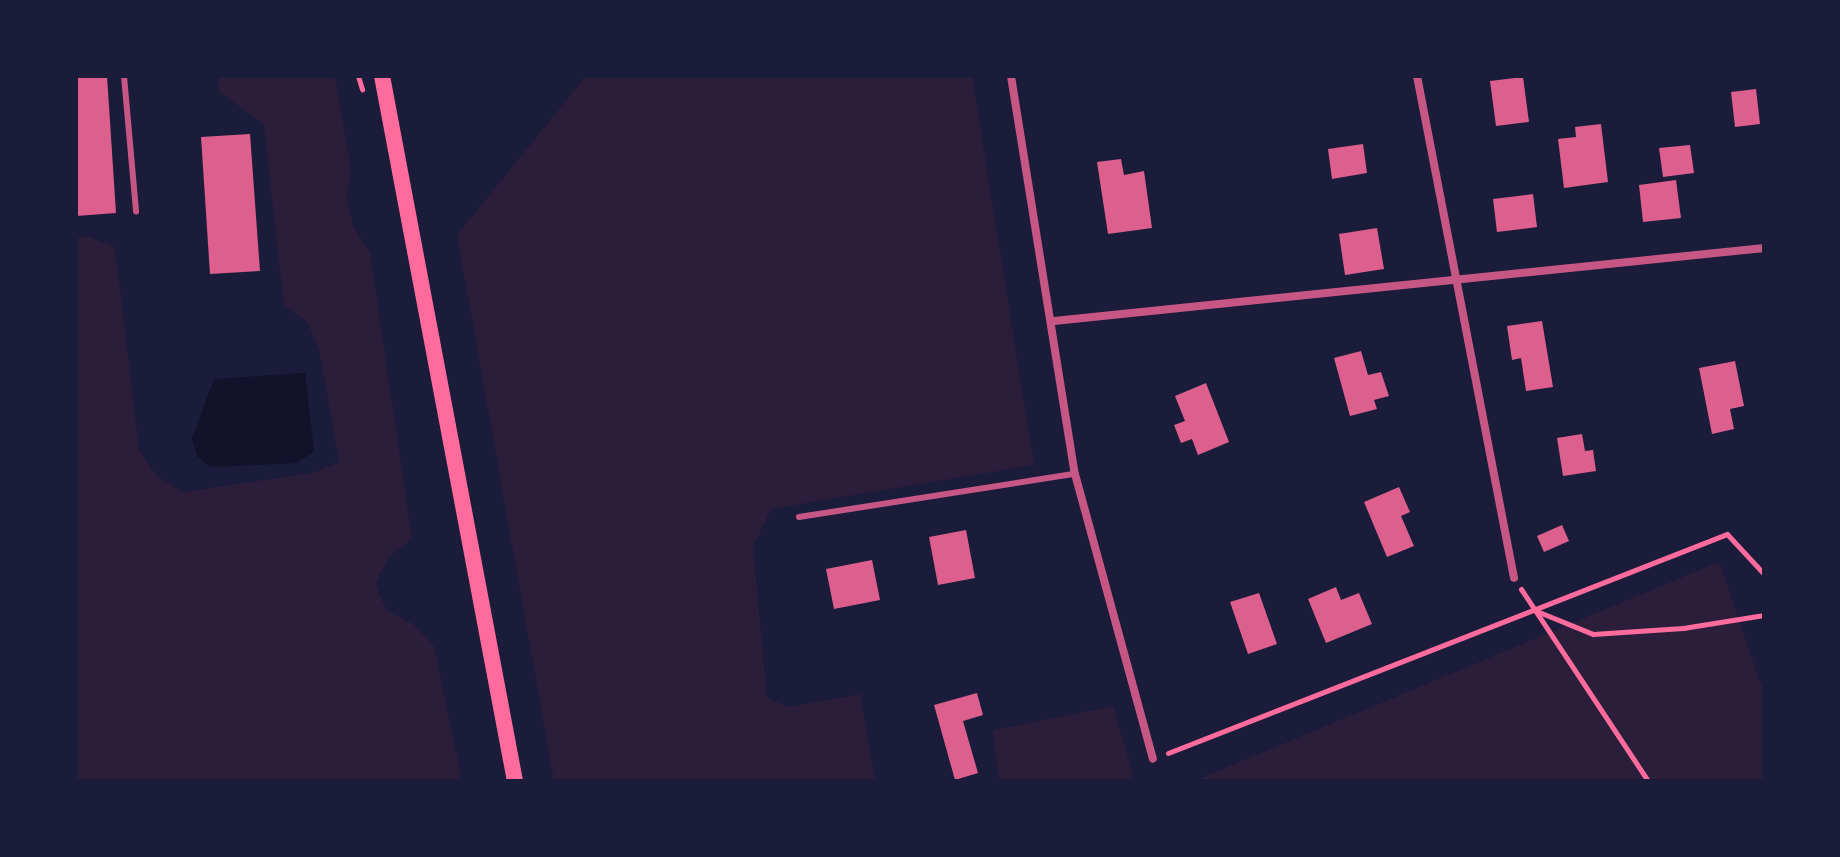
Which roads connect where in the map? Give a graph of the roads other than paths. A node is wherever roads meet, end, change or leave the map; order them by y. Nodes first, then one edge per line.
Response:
1 (124, 76) edge
2 (382, 76) edge
3 (1011, 76) edge
4 (1417, 76) edge
5 (136, 211) dead end
6 (1764, 248) edge
7 (1454, 281) junction
8 (1054, 321) junction
9 (1075, 474) junction
10 (799, 517) dead end
11 (1514, 578) road end
12 (1153, 759) road end
13 (515, 781) edge

1 - 5 lane
2 - 13 main road
3 - 8 street
4 - 7 street
6 - 7 street
7 - 8 street
7 - 11 street
8 - 9 street
9 - 10 lane
9 - 12 street

